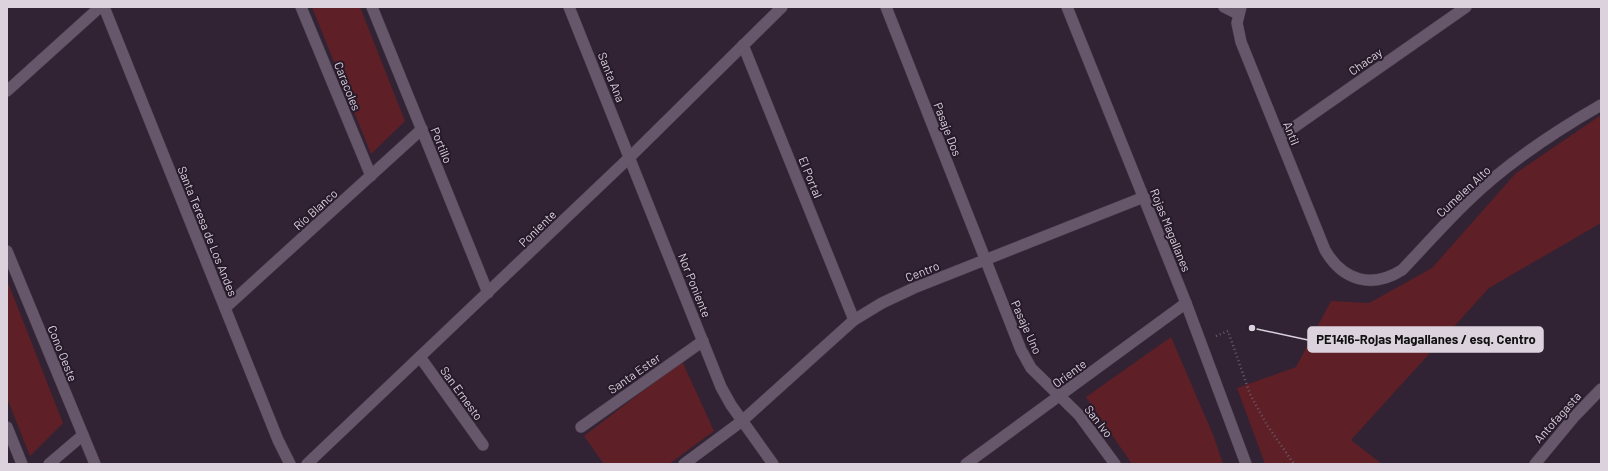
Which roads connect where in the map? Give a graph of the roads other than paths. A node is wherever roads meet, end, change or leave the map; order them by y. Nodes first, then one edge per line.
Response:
1 (100, 7) edge
2 (104, 7) edge
3 (301, 7) edge
4 (372, 7) edge
5 (569, 7) edge
6 (782, 7) edge
7 (886, 7) edge
8 (1067, 7) edge
9 (1224, 7) edge
10 (1466, 7) edge
11 (1240, 11) edge
12 (744, 45) junction
13 (7, 91) edge
14 (1601, 105) edge
15 (422, 130) junction
16 (1280, 137) junction
17 (630, 157) junction
18 (371, 176) junction
19 (1144, 197) junction
20 (7, 252) edge
21 (985, 260) junction
22 (1343, 272) joint
23 (488, 293) junction
24 (1186, 303) junction
25 (225, 308) junction
26 (854, 320) junction
27 (703, 341) junction
28 (420, 357) junction
29 (1601, 389) edge
30 (1060, 396) junction
31 (742, 421) junction
32 (7, 427) edge
33 (581, 427) dead end
34 (82, 434) junction
35 (483, 445) dead end
36 (22, 464) edge
37 (50, 464) edge
38 (95, 464) edge
39 (290, 464) edge
40 (307, 464) edge
41 (684, 464) edge
42 (773, 464) edge
43 (966, 464) edge
44 (1115, 464) edge
45 (1246, 464) edge
46 (1535, 464) edge

1 - 13 street
2 - 25 street, Santa Teresa de Los Andes
3 - 18 street, Caracoles
4 - 15 street, Portillo
5 - 17 street, Santa Ana
6 - 12 street, Poniente
7 - 21 street, Pasaje Dos
8 - 19 street, Rojas Magallanes
9 - 11 street, Antil
10 - 16 street, Chacay
11 - 16 street, Antil
12 - 17 street, Poniente
12 - 26 street, El Portal
14 - 22 street, Cumelen Alto
15 - 18 street, Río Blanco
15 - 23 street, Portillo
16 - 22 street, Antil
17 - 23 street, Poniente
17 - 27 street, Nor Poniente
18 - 25 street, Río Blanco
19 - 21 street, Centro
19 - 24 street, Rojas Magallanes
20 - 34 street, Cono Oeste
21 - 26 street, Centro
21 - 30 street, Pasaje Uno
23 - 28 street, Poniente
24 - 30 street, Oriente
24 - 45 street, Rojas Magallanes
25 - 39 street, Santa Teresa de Los Andes
26 - 31 street, Centro
27 - 31 street, Nor Poniente
27 - 33 street, Santa Ester
28 - 35 street, San Ernesto
28 - 40 street, Poniente
29 - 46 street, Antofagasta
30 - 43 street, Oriente
30 - 44 street, San Ivo
31 - 41 street, Centro
31 - 42 street, Nor Poniente
32 - 36 street
34 - 37 street
34 - 38 street, Cono Oeste

